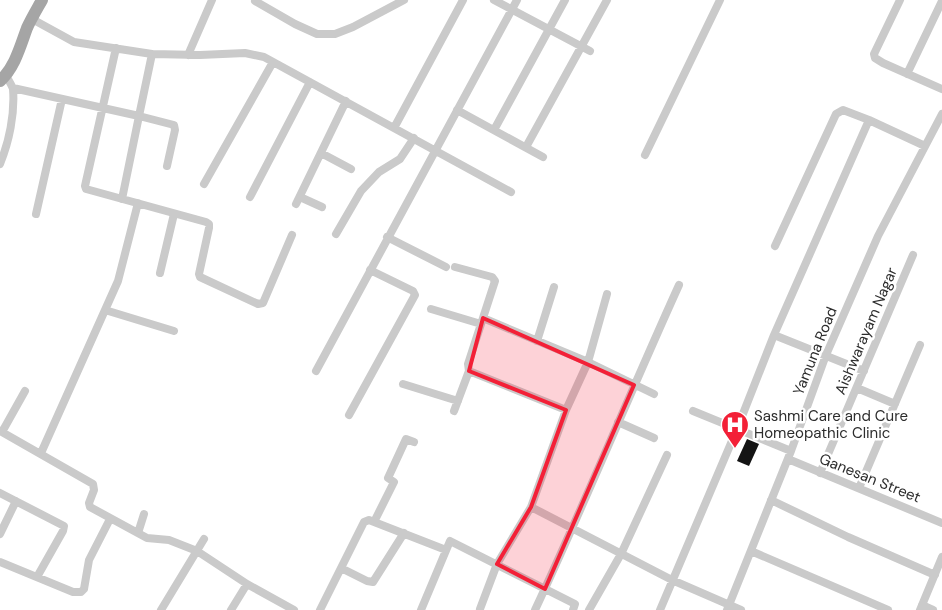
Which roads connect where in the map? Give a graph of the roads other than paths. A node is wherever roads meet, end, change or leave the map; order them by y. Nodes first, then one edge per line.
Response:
1 (42, 0) edge
2 (212, 0) edge
3 (256, 0) edge
4 (404, 0) edge
5 (463, 0) edge
6 (494, 0) edge
7 (517, 0) edge
8 (565, 0) edge
9 (607, 0) edge
10 (720, 0) edge
11 (900, 0) edge
12 (942, 1) edge
13 (512, 9) junction
14 (32, 18) junction
15 (549, 29) junction
16 (582, 46) junction
17 (116, 48) junction
18 (590, 51) dead end
19 (152, 54) junction
20 (188, 55) junction
21 (274, 62) junction
22 (907, 74) junction
23 (3, 78) edge
24 (310, 82) junction
25 (13, 88) junction
26 (942, 89) edge
27 (62, 99) junction
28 (346, 101) junction
29 (102, 108) junction
30 (457, 110) junction
31 (942, 114) edge
32 (140, 116) junction
33 (869, 120) junction
34 (394, 128) junction
35 (494, 130) junction
36 (414, 138) junction
37 (926, 146) junction
38 (526, 147) junction
39 (435, 150) junction
40 (320, 154) junction
41 (645, 155) dead end
42 (543, 157) dead end
43 (0, 164) edge
44 (167, 166) dead end
45 (352, 169) dead end
46 (204, 184) dead end
47 (511, 192) dead end
48 (250, 197) dead end
49 (122, 199) junction
50 (138, 203) junction
51 (322, 208) dead end
52 (36, 214) dead end
53 (174, 214) junction
54 (336, 234) dead end
55 (292, 235) dead end
56 (388, 237) junction
57 (775, 246) dead end
58 (913, 256) dead end
59 (446, 267) dead end
60 (455, 267) dead end
61 (370, 270) junction
62 (160, 274) dead end
63 (679, 285) dead end
64 (554, 287) dead end
65 (608, 294) dead end
66 (431, 308) dead end
67 (106, 310) junction
68 (482, 321) junction
69 (174, 331) dead end
70 (774, 334) junction
71 (537, 341) junction
72 (920, 345) dead end
73 (826, 355) junction
74 (588, 362) junction
75 (316, 371) dead end
76 (469, 371) junction
77 (864, 371) junction
78 (403, 384) dead end
79 (634, 385) junction
80 (857, 388) junction
81 (25, 391) dead end
82 (654, 394) dead end
83 (458, 401) junction
84 (895, 404) junction
85 (566, 410) junction
86 (454, 411) dead end
87 (693, 411) dead end
88 (349, 415) dead end
89 (618, 422) junction
90 (738, 429) junction
91 (1, 432) edge
92 (654, 438) dead end
93 (414, 442) dead end
94 (41, 453) junction
95 (789, 455) junction
96 (667, 456) dead end
97 (820, 473) junction
98 (860, 488) junction
99 (0, 493) edge
100 (771, 500) junction
101 (16, 501) junction
102 (531, 507) junction
103 (144, 514) dead end
104 (110, 519) junction
105 (374, 522) junction
106 (942, 523) edge
107 (573, 529) junction
108 (138, 533) junction
109 (404, 533) junction
110 (0, 534) edge
111 (204, 539) dead end
112 (446, 550) junction
113 (197, 551) junction
114 (751, 551) junction
115 (620, 554) junction
116 (942, 557) edge
117 (0, 562) edge
118 (497, 564) junction
119 (341, 568) junction
120 (935, 575) junction
121 (37, 577) junction
122 (672, 580) junction
123 (246, 584) junction
124 (545, 589) junction
125 (574, 607) edge
126 (728, 607) edge
127 (921, 608) edge
128 (480, 609) dead end
129 (161, 610) edge
130 (231, 610) edge
131 (294, 610) edge
132 (320, 610) edge
133 (421, 610) edge
134 (535, 610) edge
135 (589, 610) edge
136 (660, 610) edge
137 (741, 610) edge
138 (888, 610) edge
139 (934, 610) edge

1 - 14 main road
2 - 20 street
3 - 4 street
5 - 34 street
6 - 13 street
7 - 13 street
8 - 15 street
9 - 16 street
10 - 41 street
11 - 22 street
12 - 22 street
13 - 15 street
13 - 30 street
14 - 17 street
14 - 23 main road
15 - 16 street
15 - 35 street
16 - 18 street
16 - 38 street
17 - 19 street
17 - 29 street
19 - 20 street
19 - 32 street
20 - 21 street
21 - 24 street
21 - 46 street
22 - 26 street
23 - 25 street
24 - 28 street
24 - 48 street
25 - 27 street
25 - 43 street
27 - 29 street
27 - 52 street
28 - 34 street
28 - 40 street
29 - 32 street
29 - 49 street
30 - 35 street
30 - 39 street
31 - 37 street, Yamuna Road
32 - 44 street
32 - 49 street
33 - 37 street
33 - 57 street
33 - 70 street
34 - 36 street
35 - 38 street
36 - 39 street
36 - 54 street
37 - 73 street, Yamuna Road
38 - 42 street
39 - 47 street
39 - 56 street
40 - 45 street
40 - 51 street
49 - 50 street
50 - 53 street
50 - 67 street
53 - 55 street
53 - 62 street
56 - 59 street
56 - 61 street
58 - 77 street, Aishwarayam Nagar
60 - 68 street
61 - 75 street
61 - 88 street
63 - 79 street
64 - 71 street
65 - 74 street
66 - 68 street
67 - 69 street
67 - 94 street
68 - 71 street
68 - 76 street
70 - 73 street
70 - 90 street
71 - 74 street
72 - 84 street
73 - 77 street
73 - 95 street, Yamuna Road
74 - 79 street
74 - 85 street
76 - 83 street
76 - 85 street
77 - 80 street, Aishwarayam Nagar
78 - 83 street
79 - 82 street
79 - 89 street
80 - 84 street
80 - 97 street, Aishwarayam Nagar
81 - 91 street
83 - 86 street
84 - 98 street
85 - 102 street
87 - 90 street, Ganesan Street
89 - 92 street
89 - 107 street
90 - 95 street, Ganesan Street
90 - 122 street
91 - 94 street
93 - 105 street
94 - 104 street
95 - 97 street, Ganesan Street
95 - 100 street, Yamuna Road
96 - 115 street
97 - 98 street, Ganesan Street
98 - 106 street, Ganesan Street
99 - 101 street
100 - 114 street, Yamuna Road
100 - 120 street
101 - 110 street
101 - 121 street
102 - 107 street
102 - 118 street
103 - 108 street
104 - 108 street
104 - 121 street
105 - 109 street
105 - 119 street
107 - 115 street
107 - 124 street
108 - 113 street
109 - 112 street
109 - 119 street
111 - 113 street
112 - 118 street
112 - 133 street
113 - 123 street
113 - 129 street
114 - 126 street, Yamuna Road
114 - 138 street
115 - 122 street
115 - 135 street
116 - 120 street
117 - 121 street
118 - 124 street
118 - 128 street
119 - 132 street
120 - 127 street
122 - 126 street
122 - 136 street
123 - 130 street
123 - 131 street
124 - 125 street
124 - 134 street
125 - 135 street
126 - 137 street
127 - 139 street

